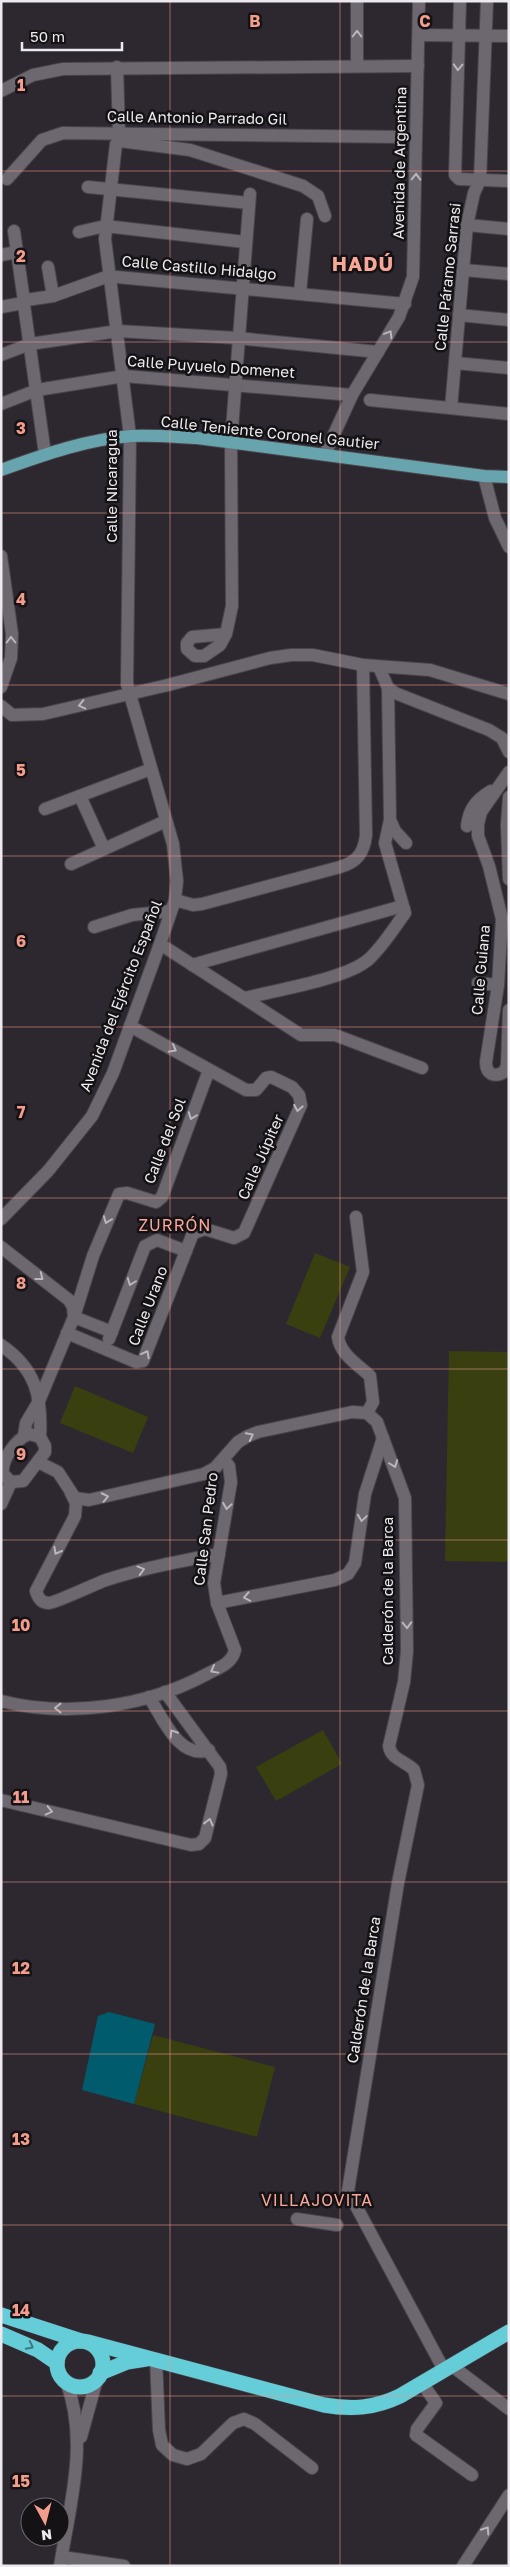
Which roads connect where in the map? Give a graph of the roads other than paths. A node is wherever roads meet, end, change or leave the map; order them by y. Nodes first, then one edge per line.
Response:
1 (357, 1) edge
2 (419, 1) edge
3 (460, 1) edge
4 (487, 1) edge
5 (419, 35) junction
6 (460, 36) junction
7 (486, 36) junction
8 (509, 36) edge
9 (357, 66) junction
10 (418, 66) junction
11 (117, 67) junction
12 (1, 91) edge
13 (405, 137) dead end
14 (117, 140) junction
15 (7, 180) dead end
16 (480, 180) junction
17 (509, 181) edge
18 (88, 186) dead end
19 (109, 188) junction
20 (325, 216) dead end
21 (307, 219) dead end
22 (105, 226) junction
23 (467, 226) junction
24 (509, 229) edge
25 (14, 231) dead end
26 (79, 232) dead end
27 (245, 242) junction
28 (17, 252) junction
29 (1, 255) edge
30 (48, 268) dead end
31 (464, 270) junction
32 (509, 274) edge
33 (110, 277) junction
34 (241, 287) junction
35 (300, 293) junction
36 (52, 296) junction
37 (24, 302) junction
38 (405, 304) junction
39 (1, 307) edge
40 (459, 315) junction
41 (509, 320) edge
42 (118, 331) junction
43 (237, 338) junction
44 (30, 344) junction
45 (378, 352) junction
46 (1, 355) edge
47 (455, 363) junction
48 (509, 368) edge
49 (124, 376) junction
50 (234, 384) junction
51 (36, 390) junction
52 (352, 395) junction
53 (370, 400) dead end
54 (1, 404) edge
55 (451, 408) junction
56 (509, 414) edge
57 (130, 436) junction
58 (231, 442) junction
59 (45, 454) junction
60 (325, 454) junction
61 (1, 470) edge
62 (484, 476) junction
63 (509, 477) edge
64 (509, 547) edge
65 (1, 556) edge
66 (1, 561) edge
67 (226, 634) dead end
68 (363, 665) junction
69 (378, 667) junction
70 (1, 687) edge
71 (388, 688) junction
72 (130, 694) junction
73 (509, 694) edge
74 (1, 706) edge
75 (509, 752) edge
76 (151, 769) junction
77 (509, 772) edge
78 (499, 787) junction
79 (80, 796) junction
80 (509, 797) edge
81 (45, 809) dead end
82 (390, 820) junction
83 (166, 821) junction
84 (467, 826) dead end
85 (406, 843) dead end
86 (104, 849) junction
87 (71, 864) dead end
88 (509, 879) edge
89 (173, 906) junction
90 (404, 909) junction
91 (94, 927) dead end
92 (160, 944) junction
93 (192, 965) junction
94 (478, 983) dead end
95 (498, 985) junction
96 (245, 998) junction
97 (509, 1010) edge
98 (130, 1026) junction
99 (422, 1068) dead end
100 (210, 1070) junction
101 (356, 1217) dead end
102 (1, 1219) edge
103 (1, 1247) edge
104 (186, 1251) junction
105 (74, 1317) junction
106 (112, 1332) junction
107 (67, 1333) junction
108 (1, 1345) edge
109 (106, 1349) junction
110 (39, 1401) junction
111 (367, 1413) junction
112 (24, 1436) junction
113 (40, 1437) junction
114 (383, 1438) junction
115 (224, 1460) junction
116 (38, 1462) junction
117 (5, 1477) edge
118 (70, 1491) junction
119 (1, 1504) edge
120 (219, 1554) junction
121 (217, 1603) junction
122 (165, 1692) junction
123 (149, 1697) junction
124 (1, 1701) edge
125 (209, 1750) junction
126 (1, 1800) edge
127 (297, 2219) dead end
128 (338, 2225) dead end
129 (1, 2315) edge
130 (509, 2332) edge
131 (1, 2334) edge
132 (84, 2342) junction
133 (156, 2359) junction
134 (57, 2363) junction
135 (448, 2368) junction
136 (99, 2376) junction
137 (66, 2381) junction
138 (422, 2383) junction
139 (509, 2409) edge
140 (77, 2457) junction
141 (312, 2468) dead end
142 (472, 2475) dead end
143 (509, 2495) edge
144 (61, 2561) edge
145 (124, 2566) edge
146 (462, 2566) edge

9 -> 1 street
2 - 5 street, Avenida de Argentina
3 - 6 street
4 - 7 street, Calle Páramo Sarrasi
5 - 6 street
5 - 10 street, Avenida de Argentina
6 - 7 street
6 -> 16 street
7 - 8 street
7 - 16 street, Calle Páramo Sarrasi
9 - 10 street
9 - 11 street
38 -> 10 street, Avenida de Argentina
11 - 12 street
11 - 14 street, Calle Nicaragua
13 - 14 street, Calle Antonio Parrado Gil
14 - 15 street, Calle Antonio Parrado Gil
14 - 19 street, Calle Nicaragua
14 - 20 street
16 - 17 street
16 - 23 street, Calle Páramo Sarrasi
18 - 19 street
19 - 22 street, Calle Nicaragua
19 - 27 street
21 - 35 street
22 - 26 street
22 - 27 street
22 - 33 street, Calle Nicaragua
23 - 24 street
23 - 31 street, Calle Páramo Sarrasi
25 - 28 street
27 - 34 street
28 - 29 street
28 - 37 street
30 - 36 street
31 - 32 street
31 - 40 street, Calle Páramo Sarrasi
33 - 34 street, Calle Castillo Hidalgo
33 - 36 street, Calle Castillo Hidalgo
33 - 42 street, Calle Nicaragua
34 - 35 street, Calle Castillo Hidalgo
34 - 43 street
35 - 38 street, Calle Castillo Hidalgo
36 - 37 street, Calle Castillo Hidalgo
37 - 39 street, Calle Castillo Hidalgo
37 - 44 street
45 -> 38 street, Avenida de Argentina
40 - 41 street
40 - 47 street, Calle Páramo Sarrasi
42 - 43 street
42 - 44 street
42 - 49 street, Calle Nicaragua
43 - 45 street
43 - 50 street
44 - 46 street
44 - 51 street
45 - 52 street, Avenida de Argentina
47 - 48 street
47 - 55 street, Calle Páramo Sarrasi
49 - 50 street, Calle Puyuelo Domenet
49 - 51 street, Calle Puyuelo Domenet
49 - 57 street, Calle Nicaragua
50 - 52 street, Calle Puyuelo Domenet
50 - 58 street
51 - 54 street, Calle Puyuelo Domenet
51 - 59 street
52 - 60 street, Avenida de Argentina
53 - 55 street
55 - 56 street
57 - 58 main road, Calle Teniente Coronel Gautier
57 - 59 main road, Calle Teniente Coronel Gautier
57 - 72 street, Calle Nicaragua
58 - 60 main road, Calle Teniente Coronel Gautier
58 - 67 street
59 - 61 main road, Calle Teniente Coronel Gautier
60 - 62 main road, Calle Teniente Coronel Gautier
62 - 63 main road, Calle Teniente Coronel Gautier
62 - 64 street
65 - 66 street
70 -> 65 street
68 - 69 street
68 - 72 street
68 - 89 street
69 - 71 street
69 - 73 street
71 - 75 street
71 - 82 street
72 -> 74 street
72 - 76 street, Avenida del Ejército Español
76 - 79 street
76 - 83 street, Avenida del Ejército Español
77 - 78 street, Calle Guiana
78 - 84 street
78 - 95 street, Calle Guiana
79 - 81 street
79 - 86 street
80 - 88 street
82 - 85 street
82 - 90 street
83 - 86 street
83 - 89 street, Avenida del Ejército Español
86 - 87 street
89 - 91 street
89 - 92 street, Avenida del Ejército Español
90 - 93 street
90 - 96 street
92 - 93 street
92 - 98 street, Avenida del Ejército Español
93 - 96 street
94 - 95 street
95 - 97 street, Calle Guiana
96 - 99 street
98 -> 100 street, Calle Júpiter
98 - 102 street, Avenida del Ejército Español
100 -> 104 street, Calle Júpiter
100 -> 105 street, Calle del Sol
101 - 111 street
103 -> 105 street
104 -> 106 street
109 -> 104 street, Calle Urano
105 - 106 street
105 - 107 street
106 - 109 street
107 - 109 street, Calle Urano
107 - 110 street
108 - 110 street
110 - 112 street
110 - 113 street
111 - 114 street, Calderón de la Barca
115 -> 111 street
112 - 113 street
112 - 117 street
113 - 116 street
114 -> 121 street
114 -> 135 street, Calderón de la Barca
118 -> 115 street
115 -> 120 street, Calle San Pedro
116 - 117 street
116 - 118 street
117 - 119 street
118 -> 120 street
120 - 121 street, Calle San Pedro
121 -> 122 street, Calle San Pedro
122 - 123 street, Calle San Pedro
122 - 125 street
123 -> 124 street, Calle San Pedro
125 -> 123 street
126 -> 125 street
127 - 128 street
129 - 132 highway
130 - 135 highway
131 -> 134 highway
132 - 133 highway
132 - 134 highway
132 - 136 highway
133 - 136 highway
133 - 138 highway
133 - 141 street
134 - 137 highway
135 - 138 highway
135 - 139 street
136 - 137 highway
136 - 140 street
137 - 140 street
138 - 142 street
140 - 144 street
146 -> 143 street
144 - 145 street

